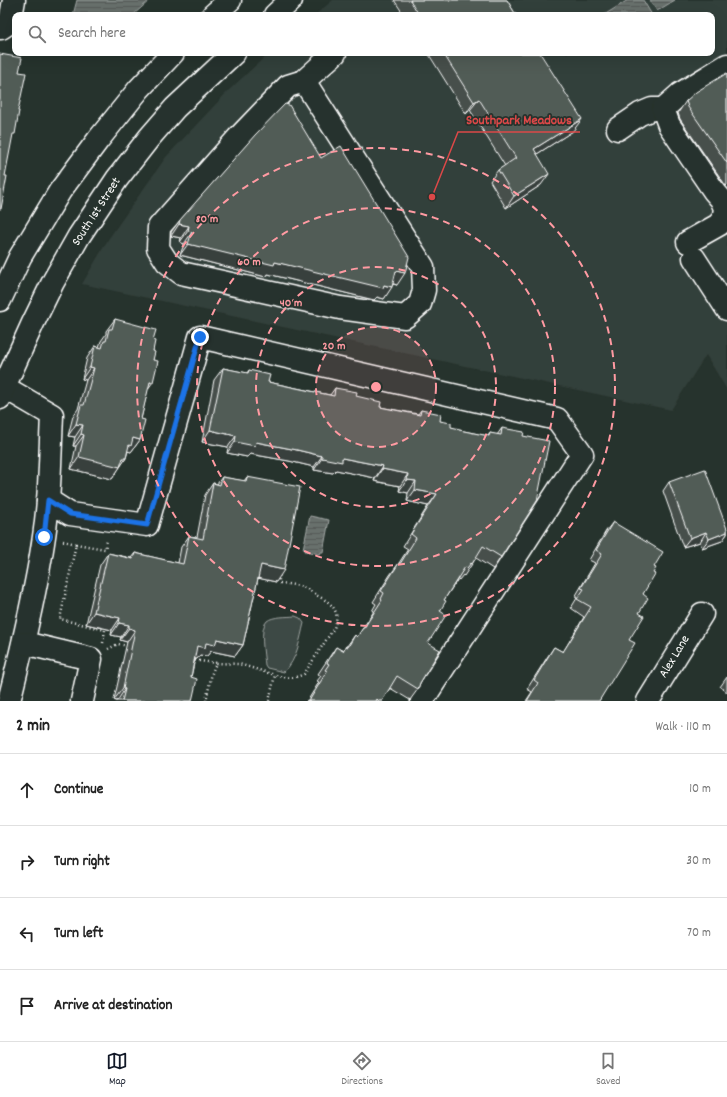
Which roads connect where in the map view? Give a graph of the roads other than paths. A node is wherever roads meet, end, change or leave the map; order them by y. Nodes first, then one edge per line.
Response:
1 (14, 0) edge
2 (230, 0) edge
3 (291, 0) edge
4 (216, 12) edge
5 (278, 12) edge
6 (0, 28) edge
7 (170, 56) edge
8 (231, 56) edge
9 (332, 56) edge
10 (727, 65) edge
11 (304, 81) junction
12 (663, 109) junction
13 (618, 129) dead end
14 (0, 300) edge
15 (727, 309) edge
16 (1, 391) edge
17 (48, 500) junction
18 (702, 614) dead end
19 (24, 643) junction
20 (657, 698) edge
21 (9, 701) edge
22 (82, 701) edge
23 (422, 701) edge

1 - 6 main road
2 - 4 main road
3 - 5 main road
7 - 14 main road
8 - 16 main road, South 1st Street
9 - 11 main road
10 - 12 main road
11 - 11 main road
12 - 13 main road
12 - 15 main road
16 - 17 main road
17 - 19 main road
17 - 23 main road
18 - 20 main road, Alex Lane
19 - 21 main road
19 - 22 main road

